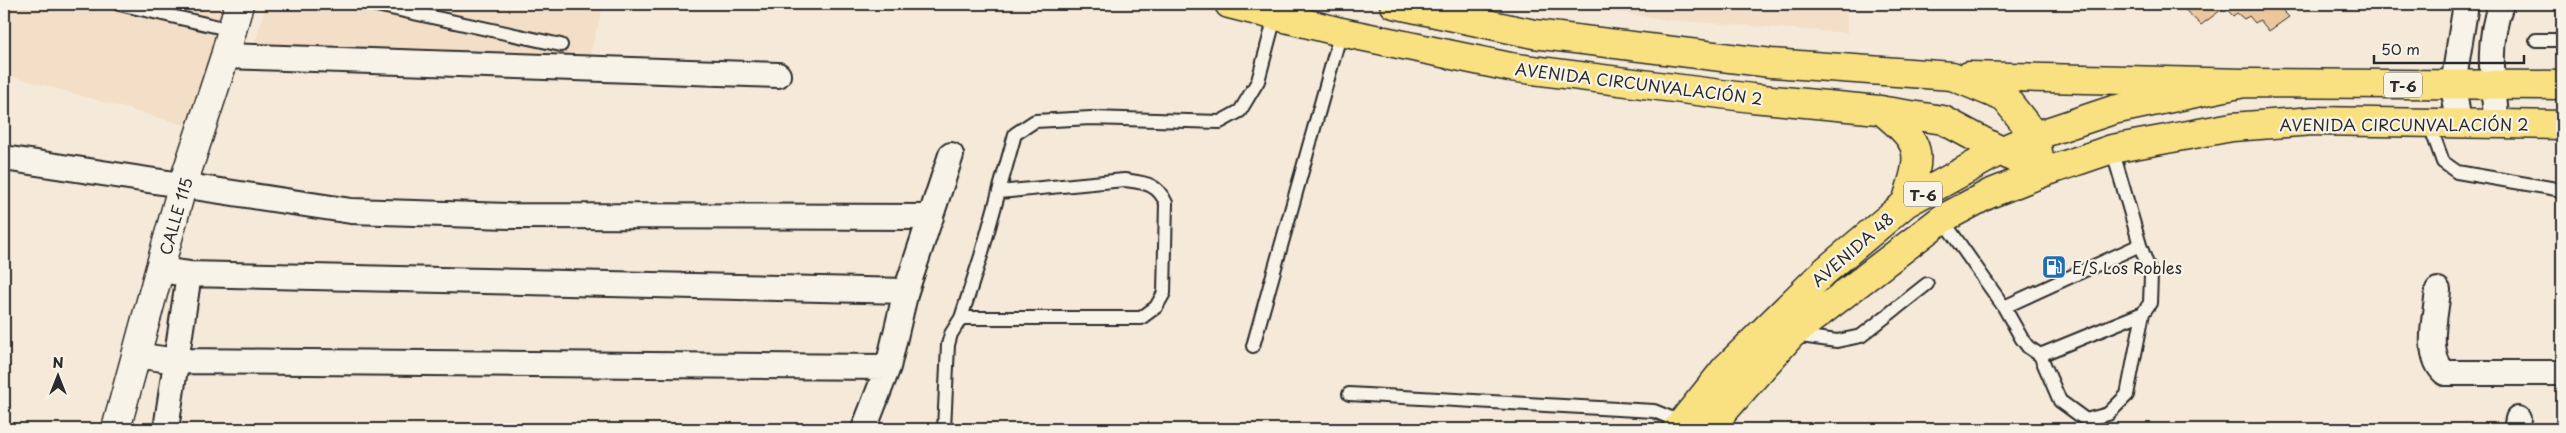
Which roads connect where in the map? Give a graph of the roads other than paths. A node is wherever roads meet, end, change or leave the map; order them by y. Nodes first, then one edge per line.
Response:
1 (119, 4) edge
2 (239, 4) edge
3 (372, 4) edge
4 (1229, 4) edge
5 (1394, 4) edge
6 (2466, 4) edge
7 (2501, 4) edge
8 (1276, 17) junction
9 (232, 30) junction
10 (1341, 32) junction
11 (2536, 40) dead end
12 (2562, 40) edge
13 (561, 45) dead end
14 (225, 56) junction
15 (778, 75) dead end
16 (1952, 76) junction
17 (2244, 83) junction
18 (2453, 85) junction
19 (2493, 85) junction
20 (2562, 85) edge
21 (1879, 110) junction
22 (2429, 123) junction
23 (2459, 123) junction
24 (2497, 124) junction
25 (2562, 125) edge
26 (2035, 136) junction
27 (2112, 149) junction
28 (1998, 152) junction
29 (951, 154) dead end
30 (4, 158) edge
31 (2042, 173) junction
32 (182, 187) junction
33 (2562, 190) edge
34 (999, 192) junction
35 (1906, 203) junction
36 (931, 217) junction
37 (1942, 219) junction
38 (2140, 245) junction
39 (159, 270) junction
40 (189, 274) junction
41 (1927, 284) dead end
42 (2438, 290) dead end
43 (906, 291) junction
44 (2004, 307) junction
45 (2144, 313) junction
46 (961, 318) junction
47 (1791, 335) junction
48 (1253, 346) dead end
49 (135, 355) junction
50 (2040, 355) junction
51 (177, 361) junction
52 (888, 367) junction
53 (2562, 373) edge
54 (1349, 394) dead end
55 (1679, 426) edge
56 (116, 429) edge
57 (166, 429) edge
58 (864, 429) edge
59 (944, 429) edge
60 (1708, 429) edge

1 - 9 lane
2 - 9 street, CALLE 115
3 - 13 lane
4 - 8 highway, AVENIDA CIRCUNVALACIÓN 2
5 - 16 highway
6 - 18 street
7 - 19 street
8 - 10 highway, AVENIDA CIRCUNVALACIÓN 2
8 - 34 lane
9 - 14 street, CALLE 115
10 - 21 highway, AVENIDA CIRCUNVALACIÓN 2
10 - 48 lane
11 - 12 lane
14 - 15 street
14 - 32 street, CALLE 115
16 - 17 highway
16 - 26 highway
17 - 18 highway, T-6
17 - 26 highway, AVENIDA 48 / T-6
18 - 19 highway, T-6
18 - 23 street
19 - 20 highway, T-6
19 - 24 street
21 - 28 highway, AVENIDA CIRCUNVALACIÓN 2
21 - 35 highway
22 - 23 highway, AVENIDA CIRCUNVALACIÓN 2 / T-6
22 - 27 highway, AVENIDA CIRCUNVALACIÓN 2 / T-6
22 - 33 lane
23 - 24 highway, AVENIDA CIRCUNVALACIÓN 2 / T-6
24 - 25 highway, AVENIDA CIRCUNVALACIÓN 2 / T-6
26 - 28 highway, AVENIDA 48 / T-6
26 - 31 highway
27 - 31 highway, AVENIDA CIRCUNVALACIÓN 2 / T-6
27 - 38 lane
28 - 31 highway, AVENIDA CIRCUNVALACIÓN 2
28 - 35 highway, AVENIDA 48 / T-6
29 - 36 street
30 - 32 street
31 - 37 highway, AVENIDA 48 / T-6
32 - 36 street
32 - 39 street, CALLE 115
34 - 46 lane
34 - 46 lane
35 - 55 highway, AVENIDA 48 / T-6
36 - 43 street
37 - 44 lane
37 - 47 highway, AVENIDA 48 / T-6
38 - 44 lane
38 - 45 lane
39 - 40 street
39 - 49 street, CALLE 115
40 - 43 street
40 - 51 street
41 - 47 lane
42 - 53 street
43 - 52 street
44 - 50 lane
45 - 50 lane
45 - 50 lane
46 - 59 lane
47 - 60 highway, AVENIDA 48 / T-6
49 - 51 street
49 - 56 street, CALLE 115
51 - 52 street
51 - 57 street
52 - 58 street
54 - 55 lane

